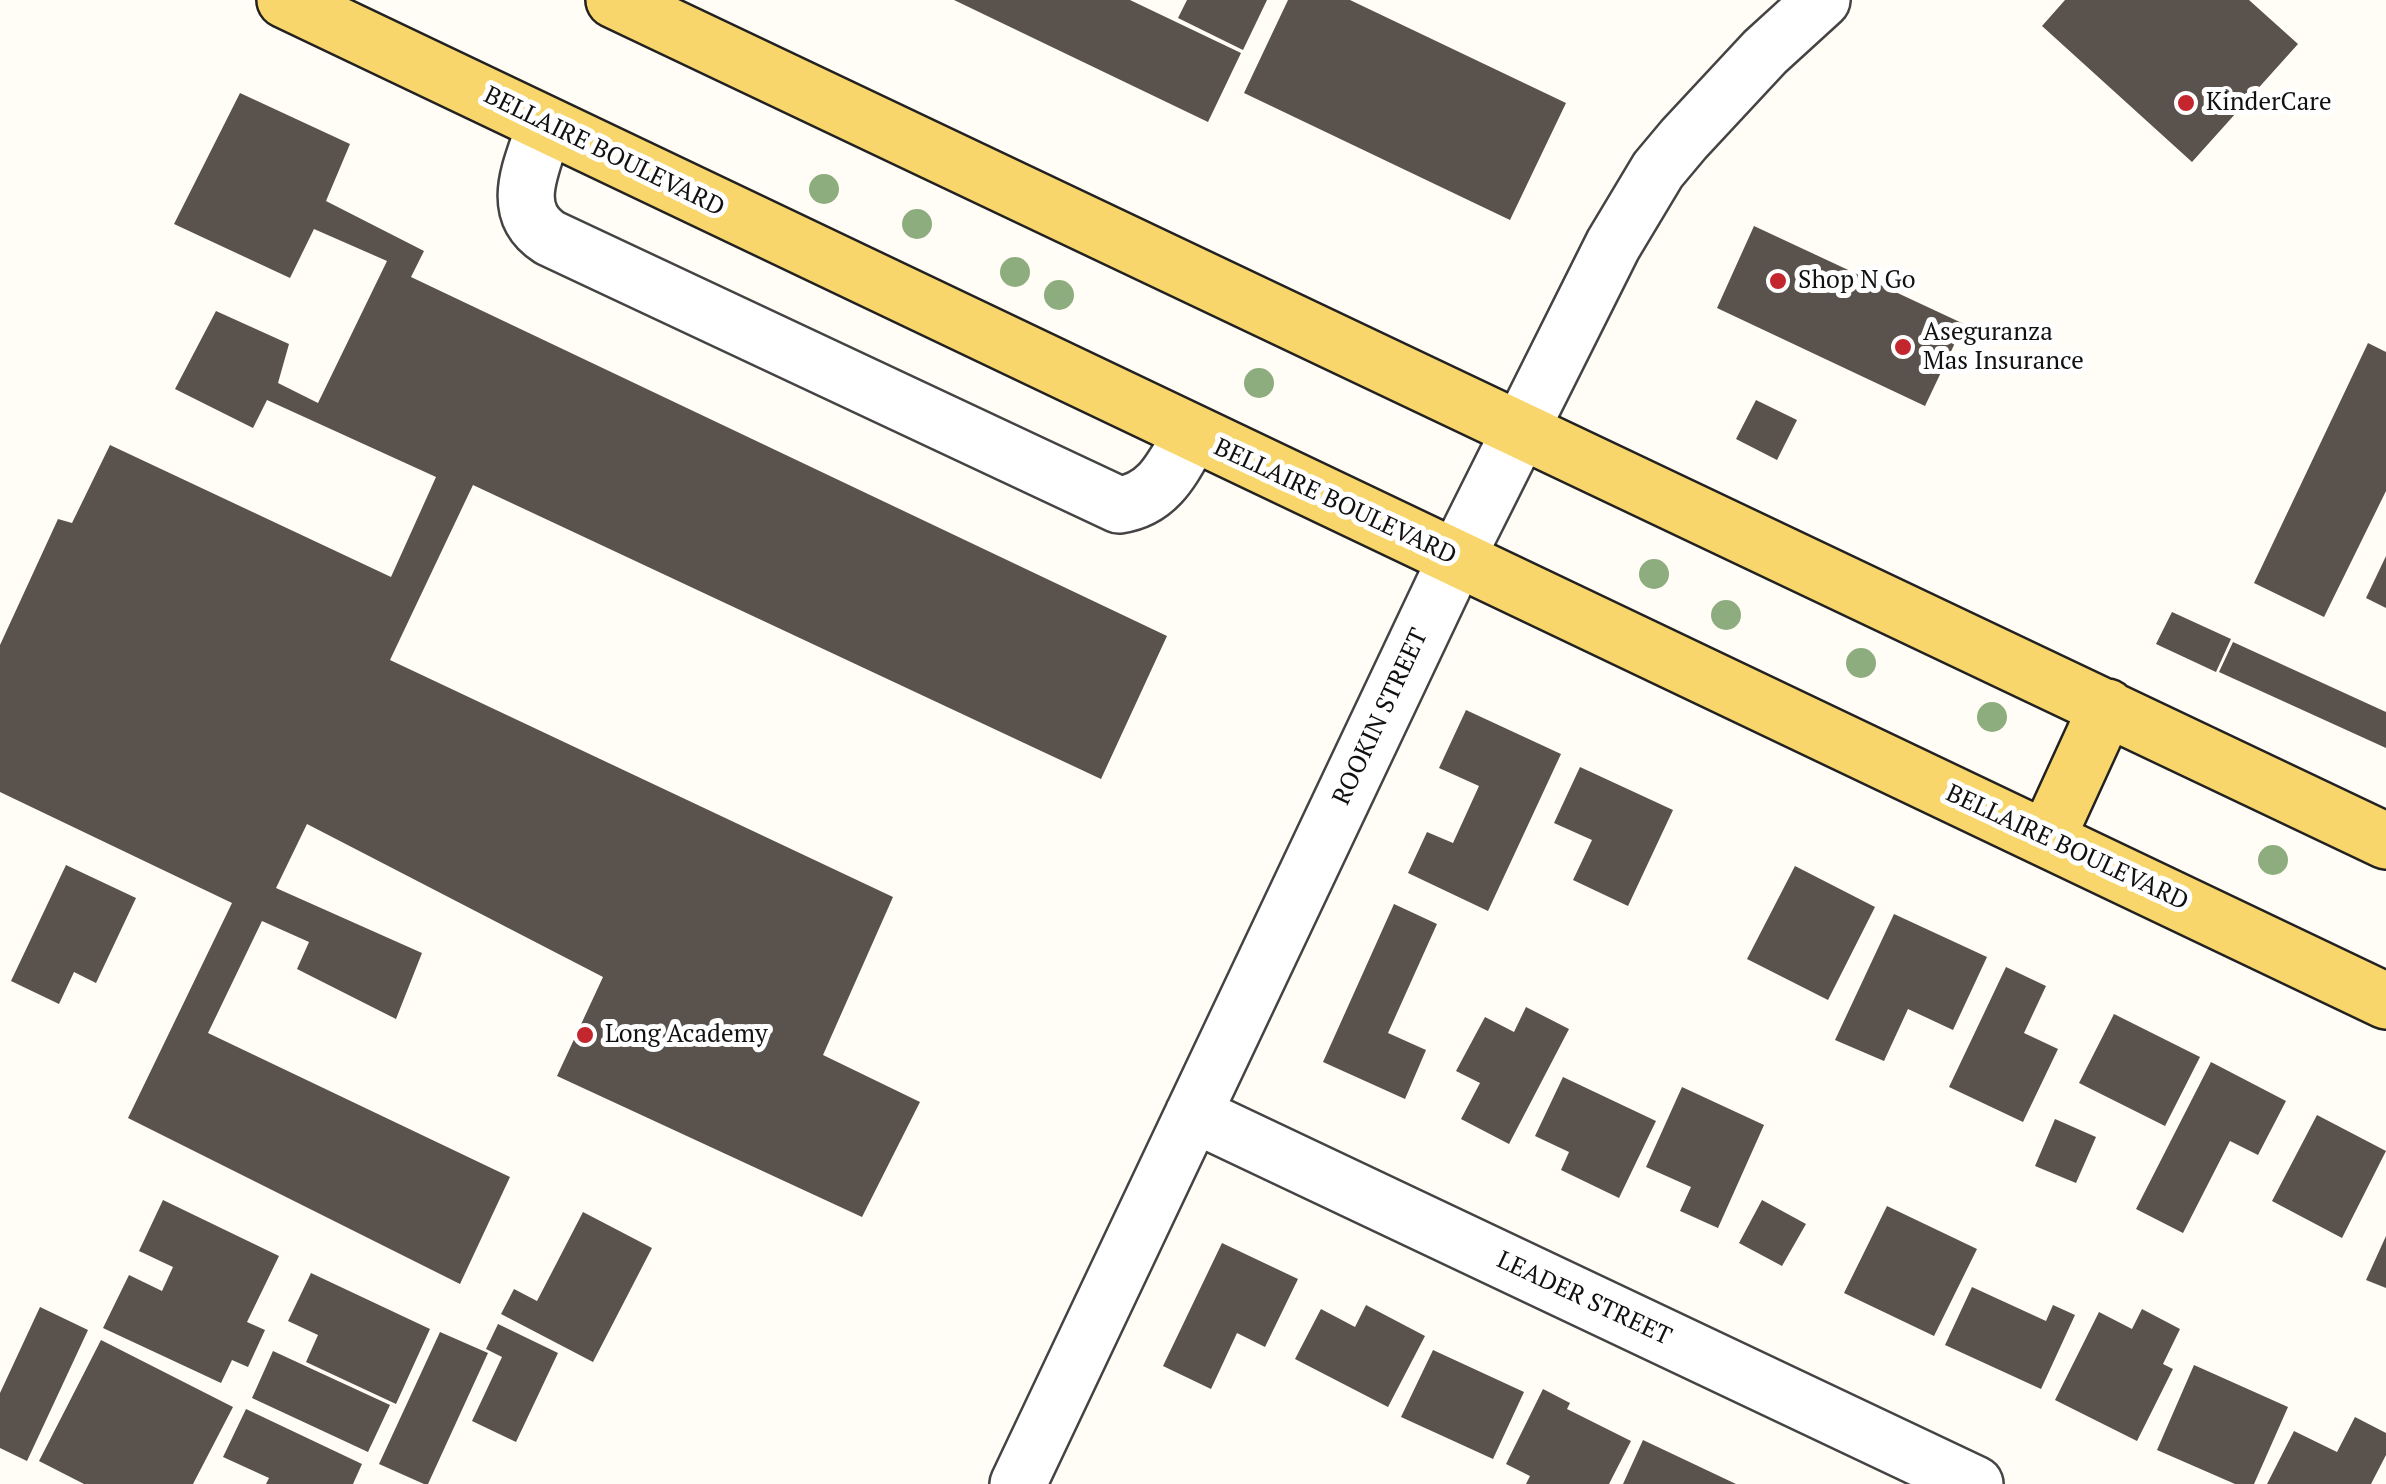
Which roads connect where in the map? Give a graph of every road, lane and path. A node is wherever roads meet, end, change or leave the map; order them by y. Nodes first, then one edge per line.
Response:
1 (285, 0) edge
2 (614, 0) edge
3 (1822, 0) edge
4 (546, 124) junction
5 (1520, 429) junction
6 (1192, 434) junction
7 (1456, 559) junction
8 (2106, 707) junction
9 (2047, 838) junction
10 (2386, 841) edge
11 (2386, 1000) edge
12 (1193, 1114) junction
13 (1018, 1484) edge
14 (1975, 1484) edge

1 - 4 main road, BELLAIRE BOULEVARD
2 - 5 main road
3 - 5 street, ROOKIN STREET
4 - 6 main road, BELLAIRE BOULEVARD
4 - 6 street
5 - 7 street, ROOKIN STREET
5 - 8 main road
6 - 7 main road, BELLAIRE BOULEVARD
7 - 9 main road, BELLAIRE BOULEVARD
7 - 12 street, ROOKIN STREET
8 - 9 main road
8 - 10 main road
9 - 11 main road, BELLAIRE BOULEVARD
12 - 13 street, ROOKIN STREET
12 - 14 street, LEADER STREET

